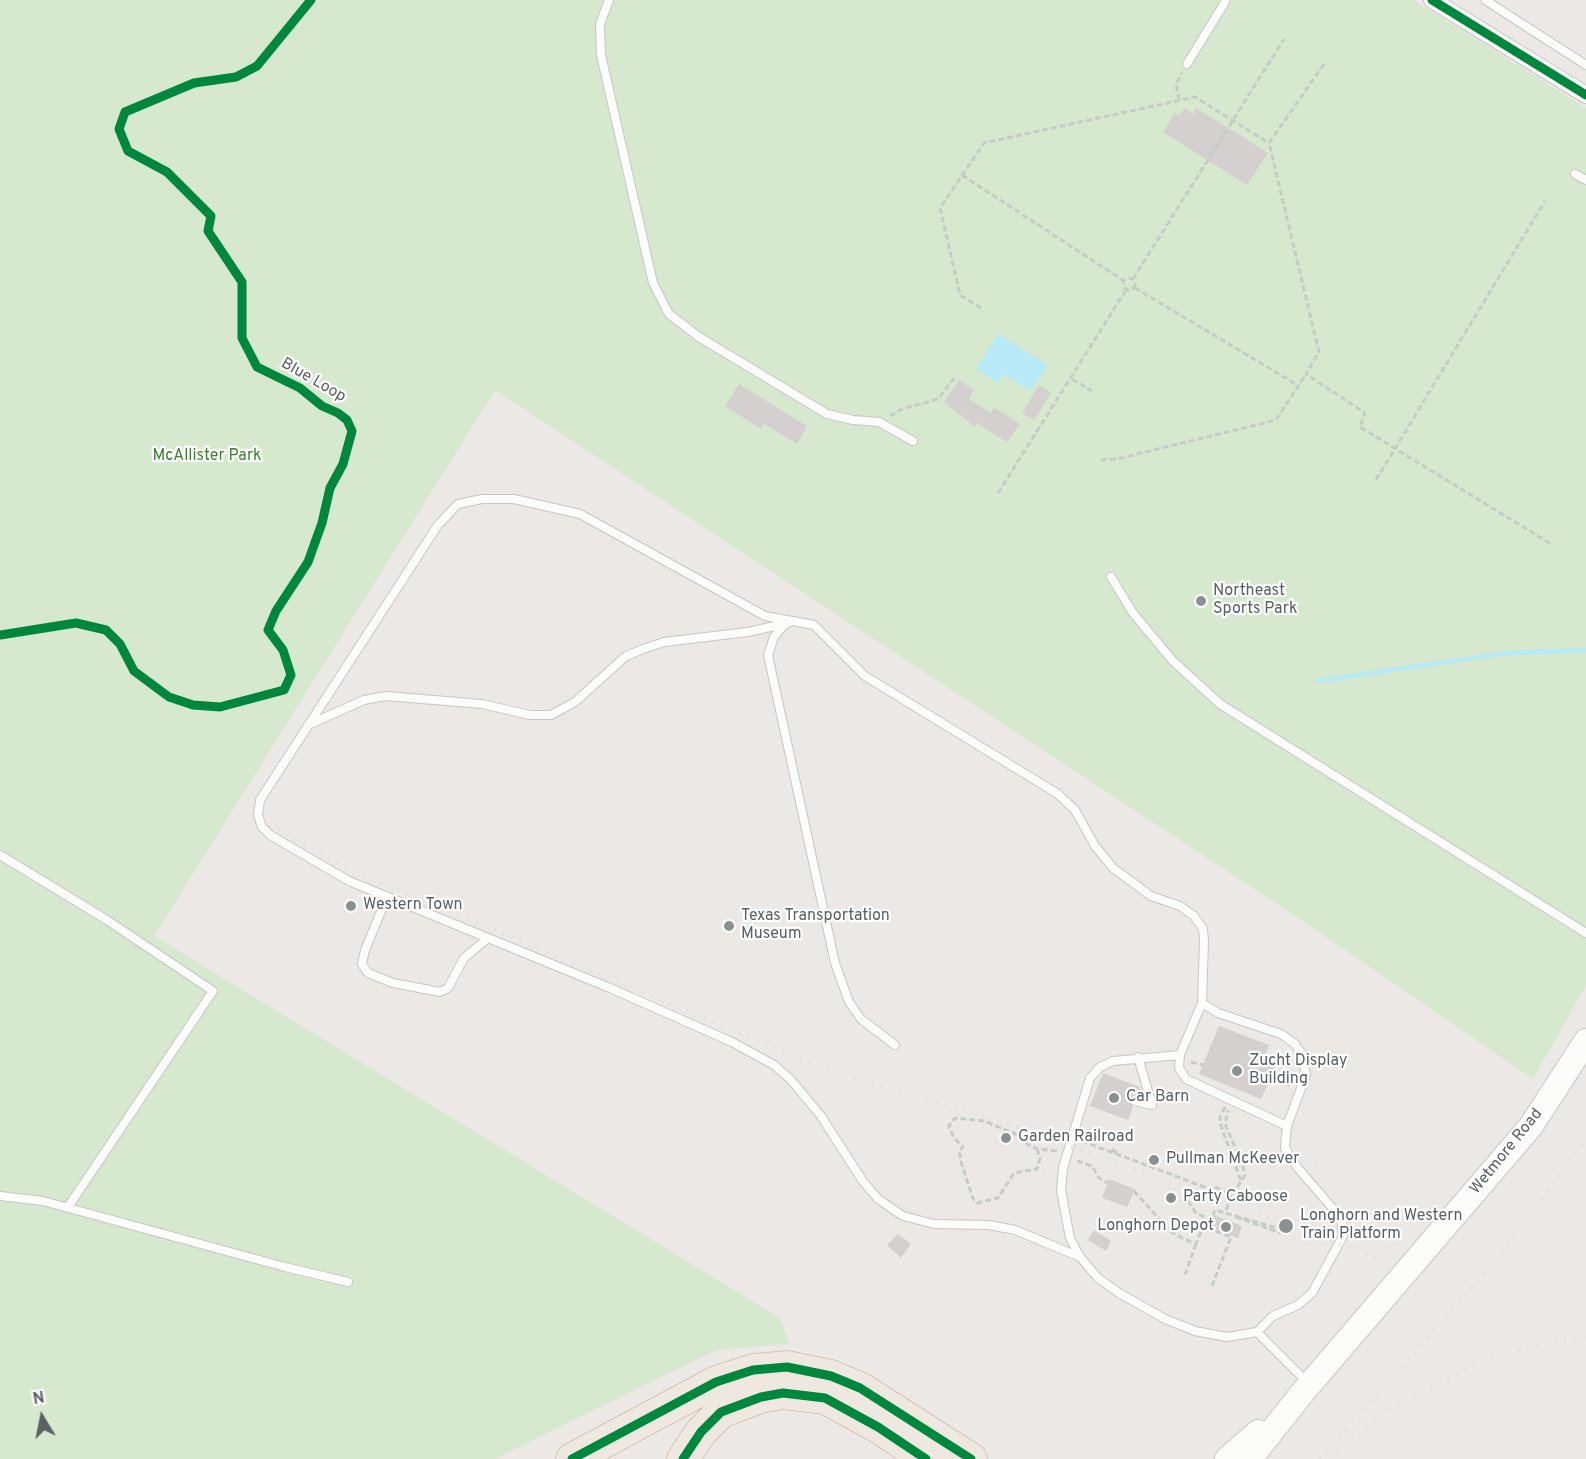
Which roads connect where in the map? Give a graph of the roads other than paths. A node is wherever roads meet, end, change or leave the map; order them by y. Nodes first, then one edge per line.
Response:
1 (609, 0) edge
2 (1432, 0) edge
3 (1485, 0) edge
4 (1225, 2) dead end
5 (1187, 64) road end
6 (1586, 65) edge
7 (1586, 95) edge
8 (1575, 174) dead end
9 (1586, 180) edge
10 (913, 441) dead end
11 (1111, 577) dead end
12 (789, 622) junction
13 (307, 725) junction
14 (0, 855) edge
15 (387, 897) junction
16 (1586, 933) edge
17 (487, 939) junction
18 (1202, 1003) junction
19 (1586, 1041) edge
20 (895, 1045) dead end
21 (1180, 1055) junction
22 (1138, 1057) junction
23 (1088, 1083) junction
24 (1097, 1087) dead end
25 (1135, 1101) dead end
26 (1287, 1126) junction
27 (0, 1196) edge
28 (68, 1207) junction
29 (1080, 1257) junction
30 (348, 1282) dead end
31 (1257, 1332) junction
32 (1306, 1388) junction
33 (572, 1459) edge
34 (683, 1459) edge
35 (926, 1459) edge
36 (971, 1459) edge
37 (1227, 1459) edge
38 (1250, 1459) edge

1 - 10 lane
2 - 7 street
3 - 6 lane
4 - 5 lane
8 - 9 lane
11 - 16 lane
12 - 13 lane
12 - 13 lane
12 - 18 lane
12 - 20 lane
13 - 15 lane
14 - 28 lane
15 - 17 lane
15 - 17 lane
17 - 29 lane
18 - 21 lane
18 - 26 lane
19 - 32 main road, Wetmore Road
21 - 22 lane
21 - 26 lane
22 - 23 lane
22 - 25 lane
23 - 24 lane
23 - 29 lane
26 - 31 lane
27 - 28 lane
28 - 30 lane
29 - 31 lane
31 - 32 lane
32 - 37 main road, Wetmore Road
32 - 38 main road, Wetmore Road
33 - 36 highway
34 - 35 highway

